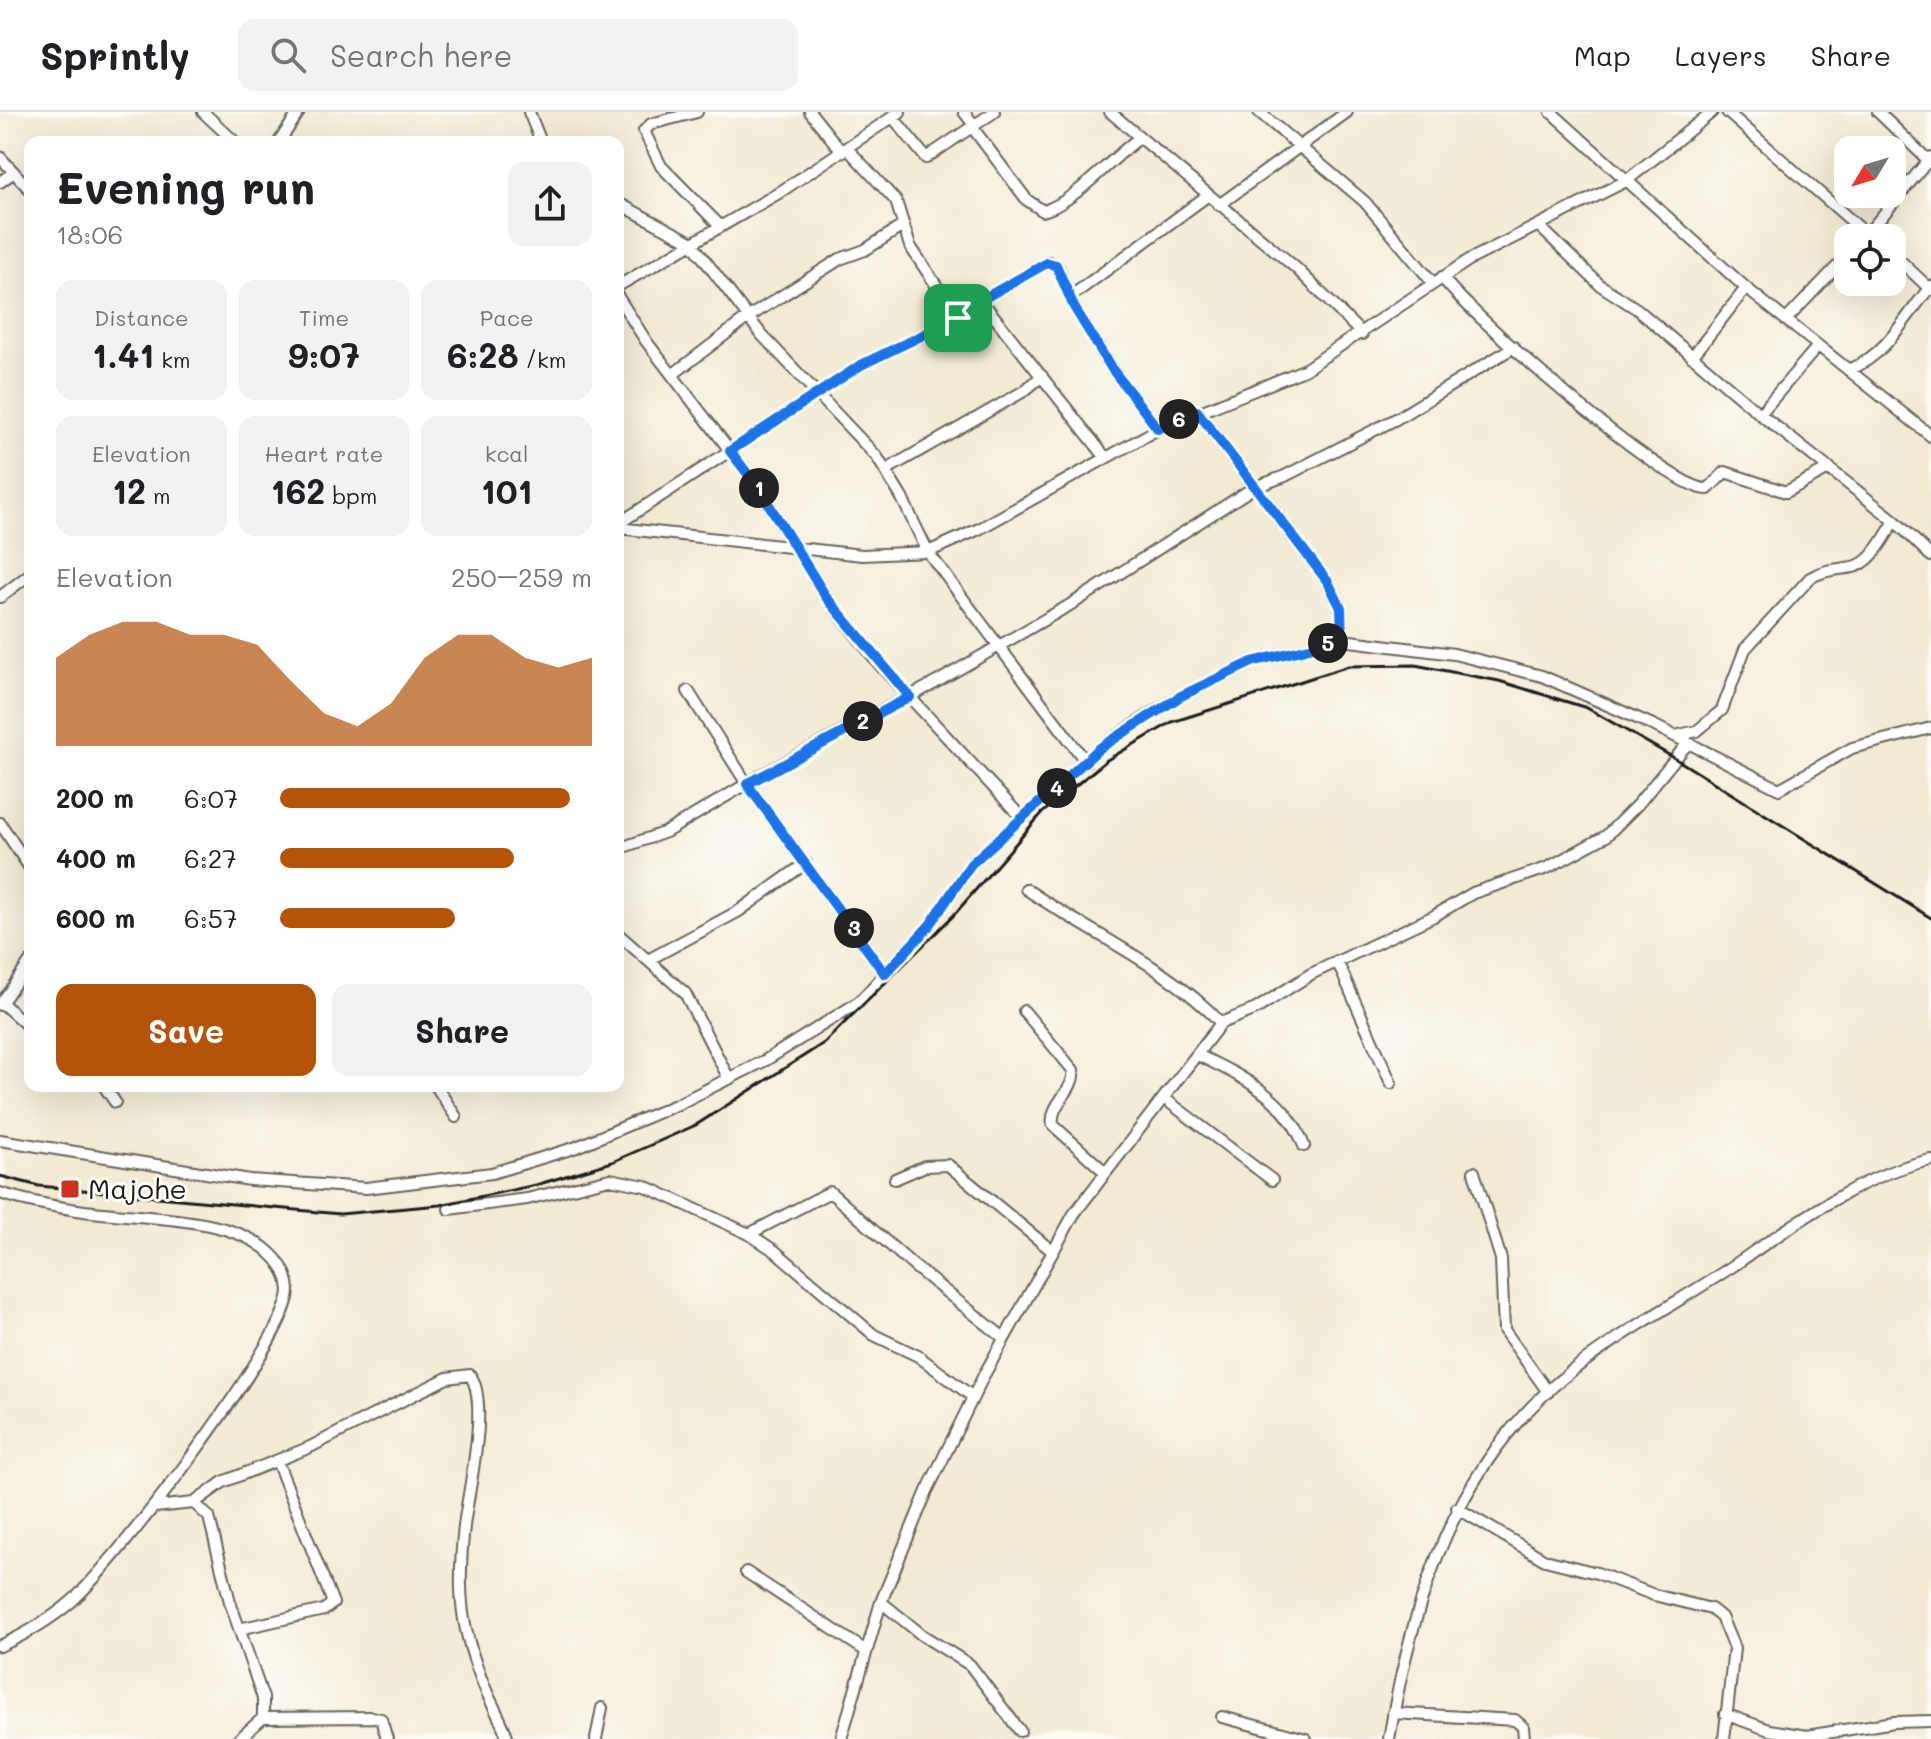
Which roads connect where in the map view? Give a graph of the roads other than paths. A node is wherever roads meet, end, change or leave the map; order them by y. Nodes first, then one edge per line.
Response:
1 (203, 112) edge
2 (299, 112) edge
3 (529, 112) edge
4 (697, 112) edge
5 (810, 112) edge
6 (964, 112) edge
7 (994, 112) edge
8 (1110, 112) edge
9 (1259, 112) edge
10 (1347, 112) edge
11 (1551, 112) edge
12 (1712, 112) edge
13 (1727, 112) edge
14 (1878, 112) edge
15 (896, 114) edge
16 (678, 115) edge
17 (973, 126) junction
18 (229, 136) edge
19 (283, 136) edge
20 (539, 136) edge
21 (1138, 139) junction
22 (1299, 145) junction
23 (845, 150) junction
24 (0, 157) edge
25 (1930, 160) edge
26 (14, 172) junction
27 (1626, 181) junction
28 (0, 182) edge
29 (24, 183) edge
30 (1207, 196) junction
31 (1219, 205) junction
32 (624, 206) edge
33 (1852, 224) edge
34 (1878, 224) edge
35 (904, 225) junction
36 (720, 226) junction
37 (1539, 226) junction
38 (691, 242) junction
39 (1906, 266) edge
40 (1834, 270) edge
41 (1438, 280) junction
42 (624, 282) edge
43 (1746, 288) junction
44 (1930, 288) edge
45 (1070, 297) junction
46 (981, 300) junction
47 (624, 306) edge
48 (747, 318) junction
49 (958, 318) junction
50 (1787, 319) junction
51 (1362, 334) junction
52 (1818, 346) junction
53 (1514, 347) junction
54 (1692, 357) junction
55 (1850, 369) junction
56 (672, 375) junction
57 (1042, 376) junction
58 (816, 394) junction
59 (1197, 411) junction
60 (1760, 414) junction
61 (1158, 429) junction
62 (1931, 436) edge
63 (730, 451) junction
64 (1106, 458) junction
65 (1830, 468) junction
66 (886, 470) junction
67 (1253, 488) junction
68 (1895, 521) junction
69 (624, 522) edge
70 (624, 527) edge
71 (796, 548) junction
72 (928, 552) junction
73 (1931, 556) edge
74 (24, 579) edge
75 (0, 597) edge
76 (1342, 640) junction
77 (999, 644) junction
78 (688, 691) dead end
79 (910, 697) junction
80 (1931, 728) edge
81 (1675, 736) junction
82 (1688, 743) junction
83 (1086, 762) junction
84 (747, 784) junction
85 (0, 813) edge
86 (1022, 818) junction
87 (2, 824) edge
88 (624, 847) edge
89 (24, 859) edge
90 (806, 863) junction
91 (1026, 889) dead end
92 (624, 939) edge
93 (648, 960) junction
94 (1337, 961) junction
95 (24, 971) edge
96 (885, 974) junction
97 (1, 1004) edge
98 (1024, 1011) dead end
99 (24, 1023) edge
100 (1221, 1023) junction
101 (1198, 1055) junction
102 (729, 1079) junction
103 (1391, 1083) dead end
104 (108, 1092) edge
105 (440, 1092) edge
106 (1165, 1099) junction
107 (115, 1102) dead end
108 (456, 1117) dead end
109 (0, 1140) edge
110 (1304, 1146) dead end
111 (1931, 1160) edge
112 (1105, 1172) junction
113 (1474, 1172) dead end
114 (895, 1179) dead end
115 (1272, 1180) dead end
116 (0, 1193) edge
117 (449, 1209) dead end
118 (749, 1234) junction
119 (1051, 1250) junction
120 (1004, 1338) junction
121 (1548, 1392) junction
122 (973, 1397) junction
123 (277, 1461) junction
124 (194, 1503) junction
125 (155, 1507) junction
126 (1457, 1508) junction
127 (746, 1572) dead end
128 (881, 1602) junction
129 (239, 1629) junction
130 (0, 1646) edge
131 (866, 1651) junction
132 (602, 1708) dead end
133 (1393, 1713) junction
134 (1725, 1714) junction
135 (1222, 1717) dead end
136 (263, 1718) junction
137 (1931, 1721) edge
138 (1020, 1731) dead end
139 (1807, 1738) edge
140 (239, 1739) edge
141 (387, 1739) edge
142 (508, 1739) edge
143 (596, 1739) edge
144 (841, 1739) edge
145 (1306, 1739) edge
146 (1389, 1739) edge
147 (1524, 1739) edge
148 (1724, 1739) edge

1 - 18 street
2 - 19 street
3 - 20 street
4 - 16 street
5 - 23 street
6 - 17 street
7 - 17 street
8 - 21 street
9 - 22 street
10 - 22 street
11 - 27 street
12 - 27 street
13 - 33 street
14 - 25 street
15 - 17 street
15 - 23 street
16 - 36 street
17 - 21 street
21 - 30 street
22 - 31 street
22 - 41 street
23 - 35 street
23 - 36 street
24 - 26 street
25 - 34 street
26 - 28 street
26 - 29 street
27 - 37 street
27 - 43 street
30 - 31 street
30 - 45 street
31 - 51 street
32 - 38 street
35 - 48 street
35 - 49 street
36 - 38 street
37 - 41 street
37 - 54 street
38 - 42 street
38 - 48 street
39 - 44 street
40 - 50 street
41 - 51 street
41 - 53 street
43 - 50 street
43 - 54 street
44 - 55 street
45 - 46 street
45 - 61 street
46 - 49 street
46 - 57 street
47 - 56 street
48 - 56 street
48 - 58 street
49 - 58 street
50 - 52 street
51 - 59 street
52 - 55 street
52 - 60 street
53 - 65 street
53 - 67 street
54 - 60 street
55 - 62 street
56 - 63 street
57 - 64 street
57 - 66 street
58 - 63 street
58 - 66 street
59 - 61 street
59 - 67 street
60 - 65 street
61 - 64 street
63 - 69 street
63 - 71 street
64 - 72 street
65 - 68 street
66 - 72 street
67 - 76 street
67 - 77 street
68 - 73 street
68 - 81 street
70 - 71 street
71 - 72 street
71 - 79 street
72 - 77 street
74 - 75 street
76 - 81 street
76 - 83 street
77 - 79 street
77 - 83 street
78 - 84 street
79 - 84 street
79 - 86 street
80 - 82 street
81 - 82 street
82 - 94 street
83 - 86 street
84 - 88 street
84 - 90 street
85 - 87 street
86 - 96 street
87 - 89 street
90 - 93 street
90 - 96 street
91 - 100 street
92 - 93 street
93 - 102 street
94 - 100 street
94 - 103 street
95 - 97 street
96 - 102 street
97 - 99 street
98 - 112 street
100 - 101 street
101 - 106 street
101 - 110 street
102 - 109 street
104 - 107 street
105 - 108 street
106 - 112 street
106 - 115 street
111 - 121 street
112 - 119 street
113 - 121 street
114 - 119 street
116 - 125 street
117 - 118 street
118 - 120 street
118 - 122 street
119 - 120 street
120 - 122 street
121 - 126 street
122 - 128 street
123 - 124 street
123 - 129 street
123 - 142 street
124 - 125 street
124 - 129 street
125 - 130 street
126 - 133 street
126 - 134 street
127 - 131 street
128 - 131 street
128 - 138 street
129 - 136 street
131 - 144 street
132 - 143 street
133 - 146 street
133 - 147 street
134 - 139 street
134 - 148 street
135 - 145 street
136 - 140 street
136 - 141 street
137 - 139 street

